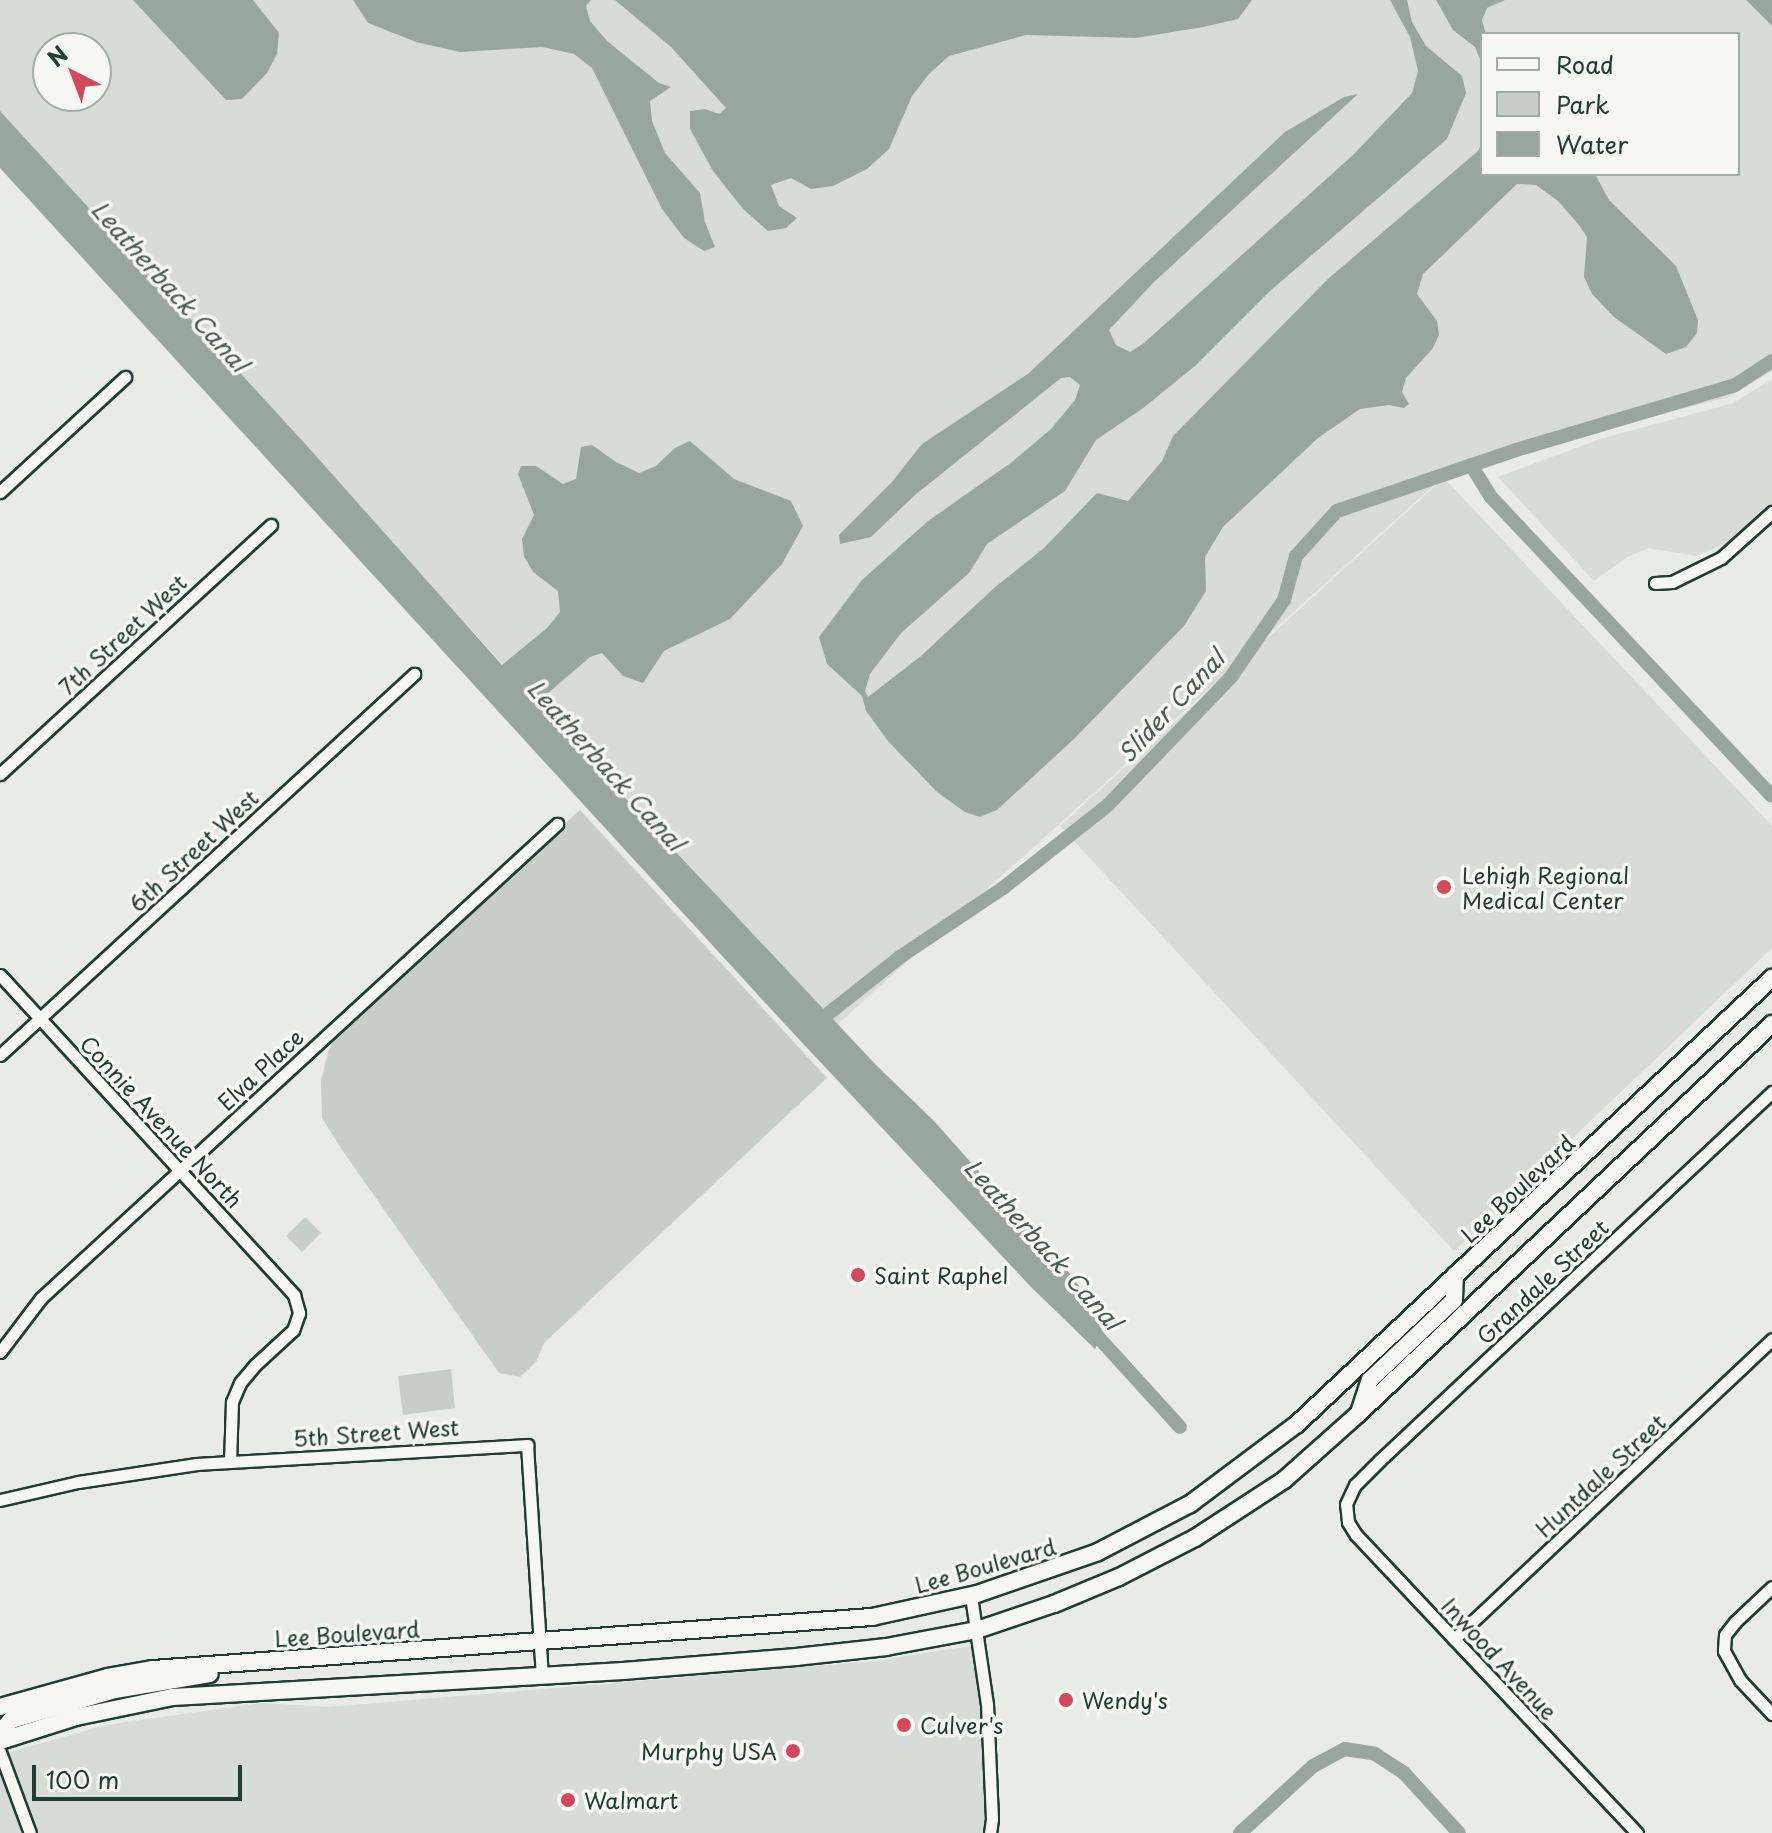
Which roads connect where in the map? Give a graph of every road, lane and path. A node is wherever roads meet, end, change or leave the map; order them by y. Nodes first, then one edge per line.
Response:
1 (125, 377) dead end
2 (0, 492) edge
3 (1772, 512) edge
4 (271, 525) dead end
5 (1655, 583) dead end
6 (414, 674) dead end
7 (0, 774) edge
8 (557, 824) dead end
9 (0, 975) edge
10 (1772, 978) edge
11 (40, 1018) junction
12 (1772, 1024) edge
13 (0, 1055) edge
14 (1772, 1092) edge
15 (182, 1172) junction
16 (1455, 1275) junction
17 (1772, 1339) edge
18 (0, 1352) edge
19 (1358, 1414) junction
20 (230, 1461) junction
21 (0, 1500) edge
22 (1346, 1504) joint
23 (1772, 1587) edge
24 (971, 1596) junction
25 (977, 1630) junction
26 (1454, 1639) junction
27 (540, 1642) junction
28 (245, 1662) junction
29 (542, 1675) junction
30 (0, 1707) edge
31 (1772, 1714) edge
32 (0, 1732) edge
33 (0, 1741) edge
34 (0, 1752) edge
35 (30, 1833) edge
36 (990, 1833) edge
37 (1637, 1833) edge

1 - 2 street
3 - 5 street
4 - 7 street, 7th Street West
6 - 11 street, 6th Street West
8 - 15 street, Elva Place
9 - 11 street, Connie Avenue North
10 - 16 main road, Lee Boulevard
11 - 13 street, 6th Street West
11 - 15 street, Connie Avenue North
12 - 19 main road
14 - 22 street, Grandale Street
15 - 18 street, Elva Place
15 - 20 street, Connie Avenue North
16 - 19 main road
16 - 24 main road, Lee Boulevard
17 - 26 street, Huntdale Street
19 - 25 main road
20 - 21 street, 5th Street West
20 - 27 street, 5th Street West
22 - 26 street, Inwood Avenue
23 - 31 street
24 - 25 street
24 - 27 main road, Lee Boulevard
25 - 29 main road
25 - 36 street
26 - 37 street, Inwood Avenue
27 - 28 main road, Lee Boulevard
27 - 29 street, 5th Street West
28 - 30 main road, Lee Boulevard
28 - 32 main road
29 - 33 main road
34 - 35 street

